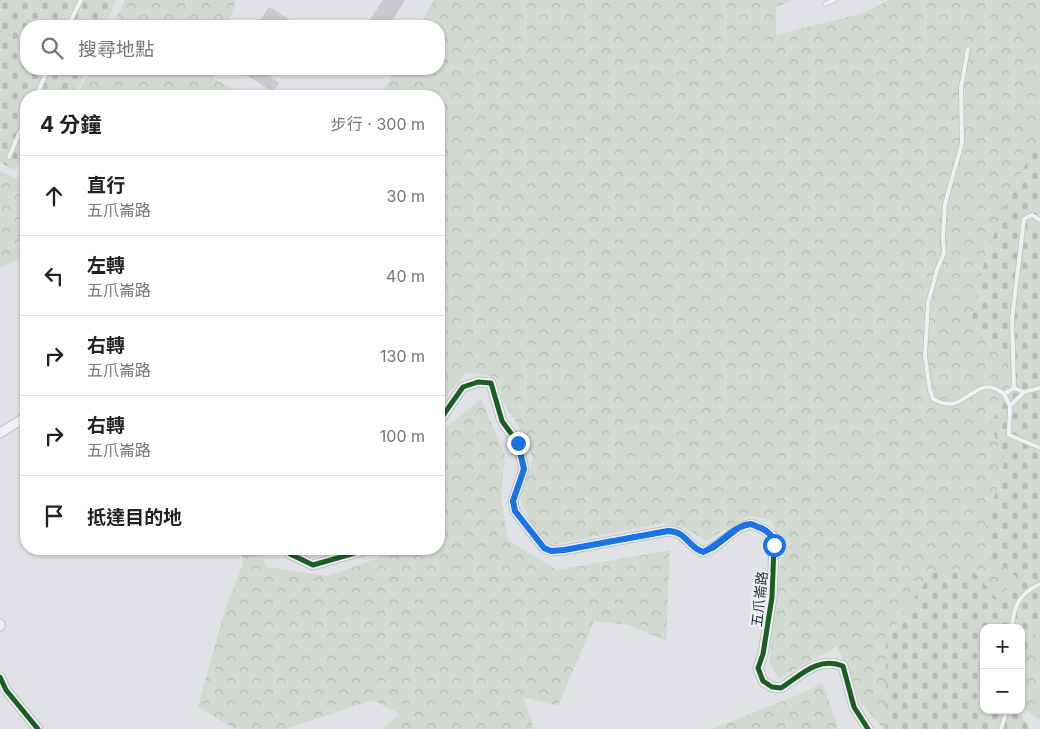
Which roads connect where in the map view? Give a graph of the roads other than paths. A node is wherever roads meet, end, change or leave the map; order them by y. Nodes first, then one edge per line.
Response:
1 (81, 0) edge
2 (835, 0) edge
3 (825, 4) dead end
4 (71, 20) edge
5 (968, 49) dead end
6 (45, 75) edge
7 (39, 90) edge
8 (20, 132) edge
9 (9, 157) dead end
10 (1040, 220) edge
11 (1014, 388) junction
12 (1040, 388) edge
13 (1024, 392) junction
14 (1004, 394) junction
15 (1010, 406) junction
16 (445, 413) edge
17 (20, 420) edge
18 (0, 433) edge
19 (1040, 448) edge
20 (292, 555) edge
21 (348, 555) edge
22 (1039, 584) edge
23 (1012, 624) edge
24 (0, 677) edge
25 (1006, 714) edge
26 (38, 729) edge
27 (868, 729) edge
28 (1001, 729) edge

1 - 4 lane
2 - 3 lane
5 - 14 lane
6 - 7 lane
8 - 9 lane
10 - 11 lane
11 - 13 lane
11 - 14 lane
12 - 13 lane
13 - 15 lane
14 - 15 lane
15 - 19 lane
16 - 27 street, 五爪崙路
17 - 18 street
20 - 21 street
22 - 23 lane
24 - 26 street
25 - 28 lane

